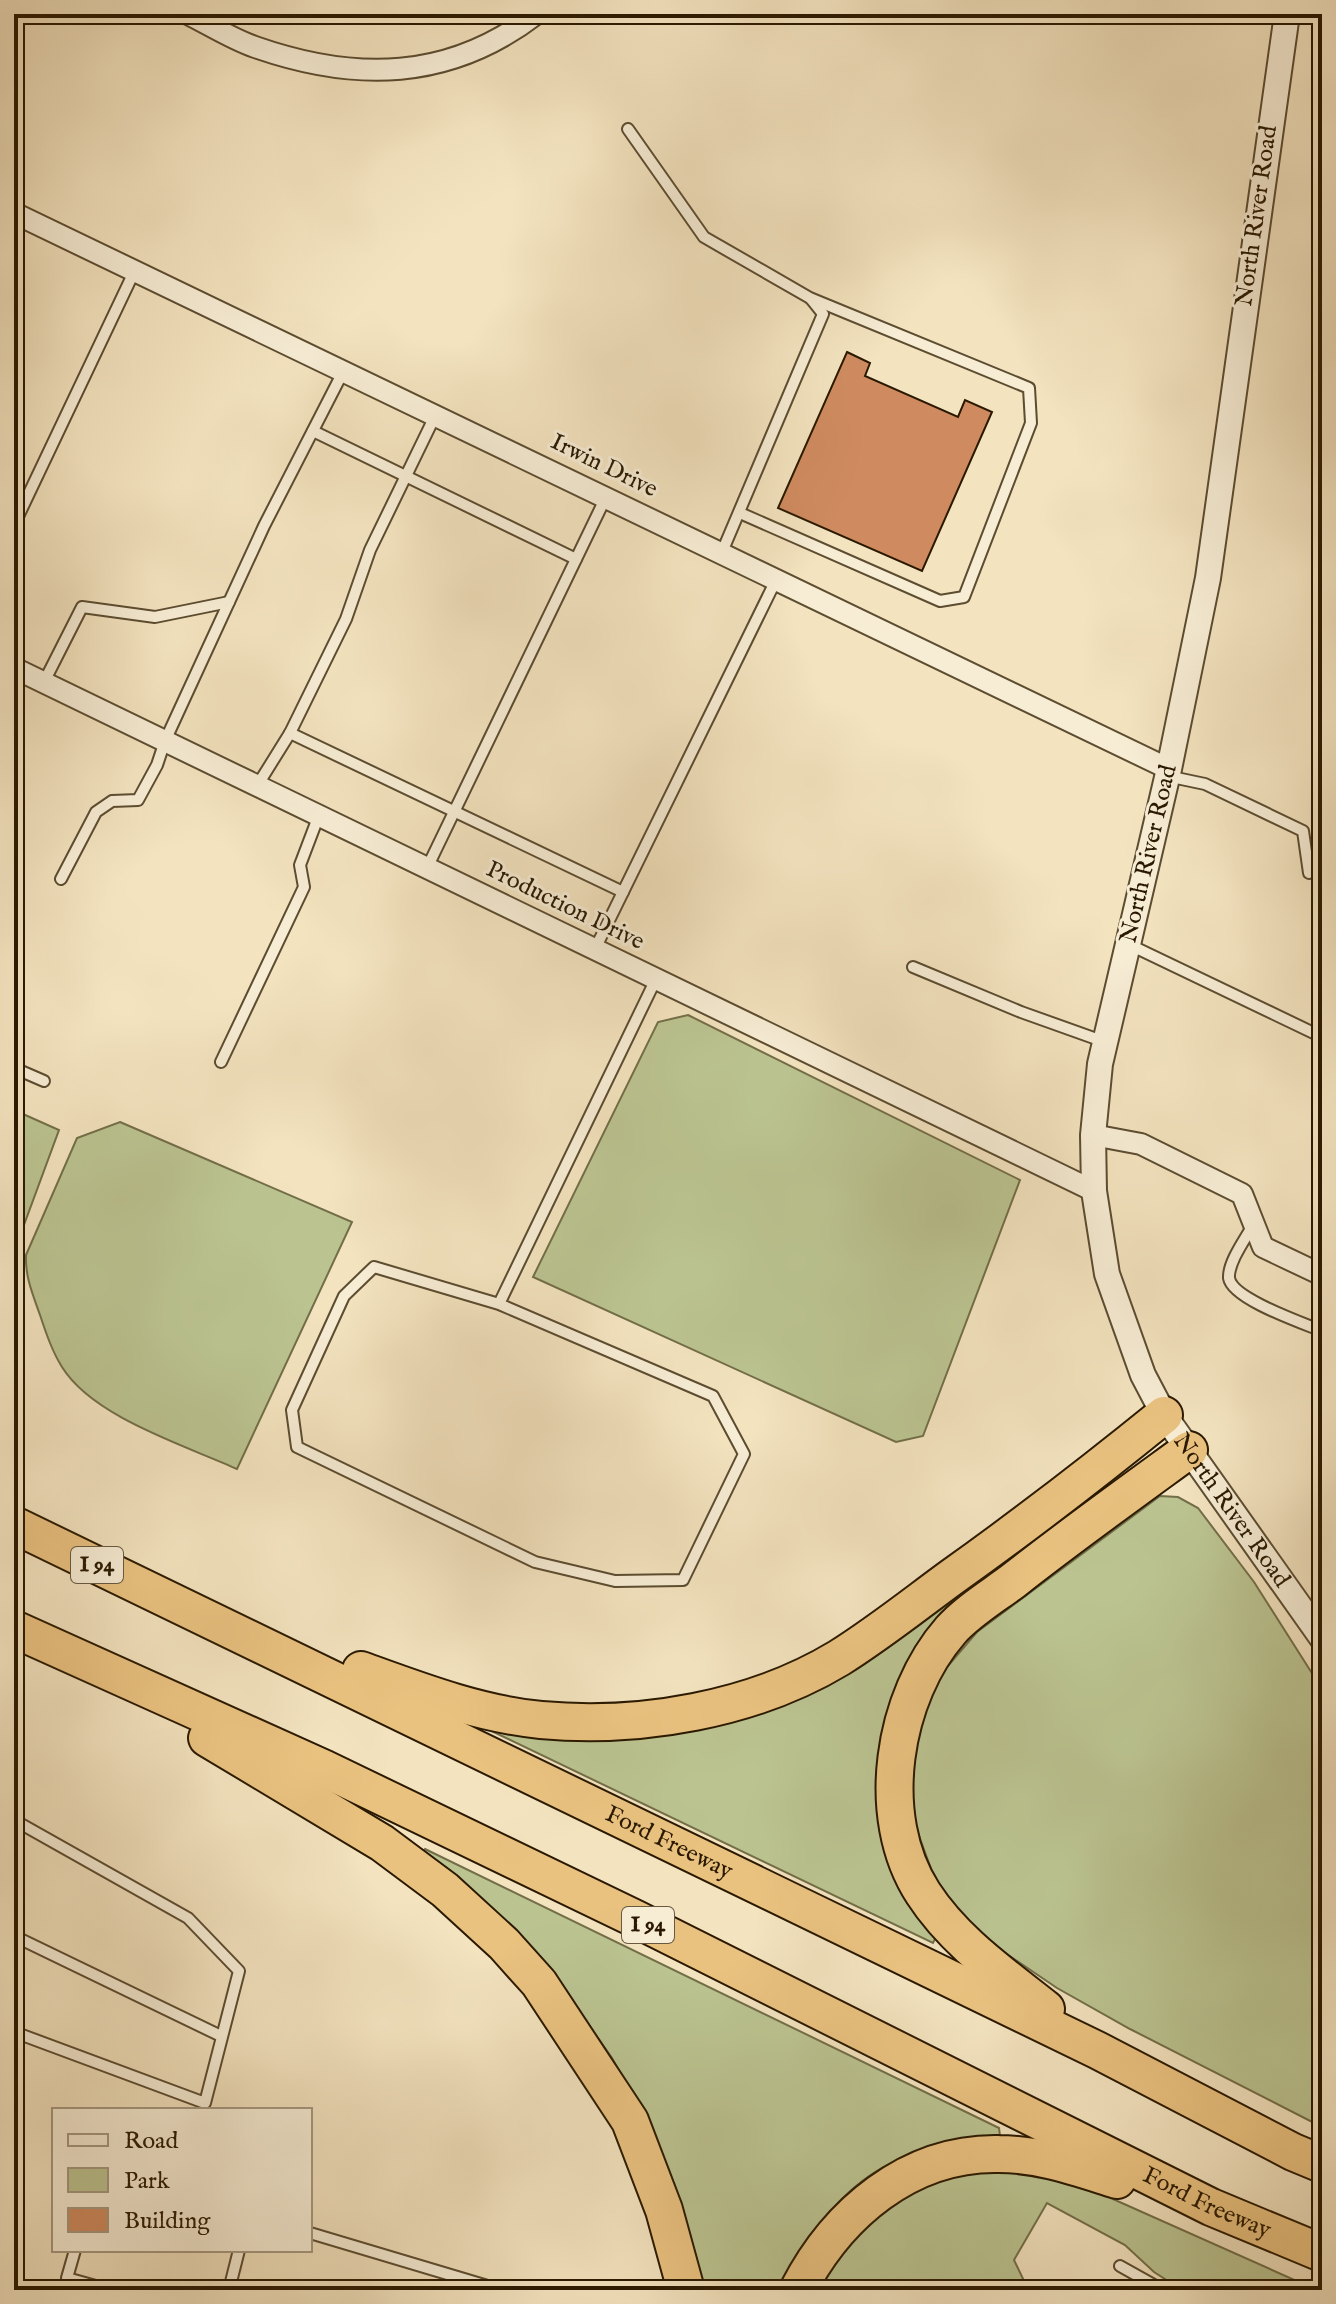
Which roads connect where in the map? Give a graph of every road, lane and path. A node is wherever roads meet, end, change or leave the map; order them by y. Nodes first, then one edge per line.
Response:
1 (188, 14) edge
2 (536, 14) edge
3 (1287, 14) edge
4 (628, 129) dead end
5 (14, 213) edge
6 (135, 270) junction
7 (810, 298) junction
8 (344, 370) junction
9 (436, 414) junction
10 (313, 431) junction
11 (406, 475) junction
12 (606, 497) junction
13 (740, 513) junction
14 (14, 525) edge
15 (722, 552) junction
16 (576, 559) junction
17 (777, 578) junction
18 (229, 602) junction
19 (14, 668) edge
20 (44, 682) junction
21 (290, 733) junction
22 (165, 741) junction
23 (1168, 773) junction
24 (257, 786) junction
25 (455, 809) junction
26 (319, 815) junction
27 (427, 868) junction
28 (1309, 873) dead end
29 (61, 879) dead end
30 (623, 892) junction
31 (1128, 944) junction
32 (595, 949) junction
33 (913, 967) dead end
34 (656, 979) junction
35 (1322, 1037) edge
36 (1105, 1042) junction
37 (221, 1062) dead end
38 (14, 1068) edge
39 (44, 1081) dead end
40 (1093, 1135) junction
41 (1094, 1191) junction
42 (1254, 1223) junction
43 (1322, 1275) edge
44 (499, 1304) junction
45 (1322, 1331) edge
46 (1164, 1415) junction
47 (1189, 1450) junction
48 (14, 1525) edge
49 (180, 1605) junction
50 (14, 1629) edge
51 (1322, 1638) edge
52 (78, 1660) junction
53 (14, 1820) edge
54 (14, 1936) edge
55 (14, 2032) edge
56 (221, 2036) junction
57 (1097, 2050) junction
58 (1322, 2164) edge
59 (1211, 2207) junction
60 (312, 2234) edge
61 (1311, 2248) edge
62 (74, 2252) edge
63 (238, 2252) edge
64 (1120, 2266) dead end
65 (110, 2290) edge
66 (229, 2290) edge
67 (501, 2290) edge
68 (686, 2290) edge
69 (798, 2290) edge
70 (1163, 2290) edge

1 - 2 street
3 - 23 street, North River Road
4 - 7 lane
5 - 6 street, Irwin Drive
6 - 8 street, Irwin Drive
6 - 14 lane
7 - 13 lane
7 - 13 lane
8 - 9 street, Irwin Drive
8 - 10 lane
9 - 11 lane
9 - 12 street, Irwin Drive
10 - 11 lane
10 - 18 lane
11 - 16 lane
11 - 21 lane
12 - 15 street, Irwin Drive
12 - 16 lane
13 - 15 lane
15 - 17 street, Irwin Drive
16 - 25 lane
17 - 23 street, Irwin Drive
17 - 30 lane
18 - 20 lane
18 - 22 lane
19 - 20 street, Production Drive
20 - 22 street, Production Drive
21 - 24 lane
21 - 25 lane
22 - 24 street, Production Drive
22 - 29 lane
23 - 28 lane
23 - 31 street, North River Road
24 - 26 street, Production Drive
25 - 27 lane
25 - 30 lane
26 - 27 street, Production Drive
26 - 37 lane
27 - 32 street, Production Drive
30 - 32 lane
31 - 35 lane
31 - 36 street, North River Road
32 - 34 street, Production Drive
33 - 36 lane
34 - 41 street, Production Drive
34 - 44 lane
36 - 40 street, North River Road
38 - 39 lane
40 - 41 street, North River Road
40 - 42 street
41 - 46 street, North River Road
42 - 43 street
42 - 45 lane
44 - 44 lane
46 - 47 street, North River Road
46 - 49 highway
47 - 51 street, North River Road
47 - 57 highway
48 - 49 highway, Ford Freeway / I 94
49 - 57 highway, Ford Freeway / I 94
50 - 52 highway, Ford Freeway / I 94
52 - 59 highway, Ford Freeway / I 94
52 - 68 highway
53 - 56 lane
54 - 56 lane
55 - 56 lane
57 - 58 highway, Ford Freeway / I 94
59 - 61 highway, Ford Freeway / I 94
59 - 69 highway
60 - 67 lane
62 - 65 lane
63 - 66 lane
64 - 70 lane

